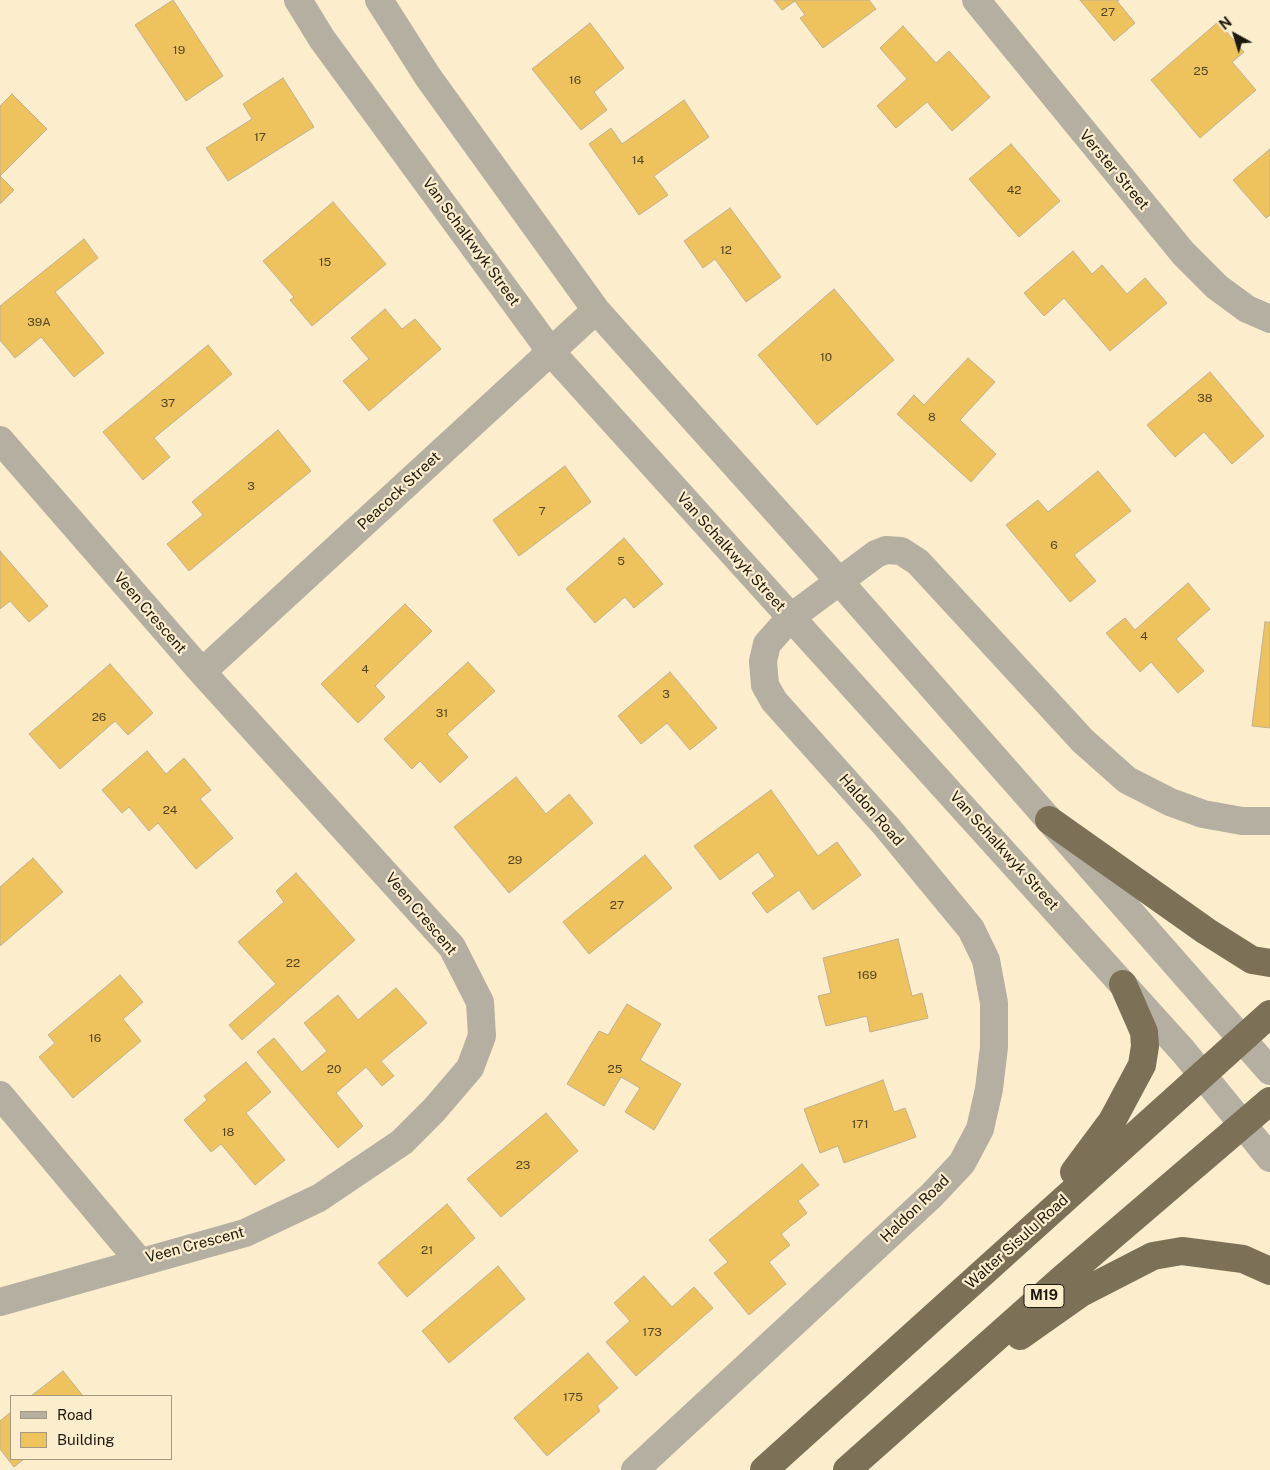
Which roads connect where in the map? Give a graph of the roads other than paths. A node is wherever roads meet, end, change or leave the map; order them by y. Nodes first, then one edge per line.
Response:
1 (298, 0) edge
2 (379, 0) edge
3 (976, 0) edge
4 (596, 310) junction
5 (1270, 319) edge
6 (551, 352) junction
7 (0, 440) edge
8 (839, 581) junction
9 (790, 618) junction
10 (202, 672) junction
11 (1049, 820) junction
12 (1270, 820) edge
13 (1270, 963) edge
14 (1123, 984) junction
15 (1270, 1014) edge
16 (1242, 1039) junction
17 (1270, 1072) edge
18 (1202, 1073) junction
19 (0, 1095) edge
20 (1270, 1101) edge
21 (1244, 1125) junction
22 (1270, 1158) edge
23 (1000, 1259) junction
24 (140, 1262) junction
25 (1270, 1271) edge
26 (0, 1302) edge
27 (927, 1398) junction
28 (635, 1470) edge
29 (764, 1470) edge
30 (847, 1470) edge

1 - 6 street, Van Schalkwyk Street
2 - 4 street
3 - 5 street, Verster Street
4 - 6 street, Peacock Street
4 - 8 street
6 - 9 street, Van Schalkwyk Street
6 - 10 street, Peacock Street
7 - 10 street, Veen Crescent
8 - 9 street, Haldon Road
8 - 11 street
8 - 12 street, Haldon Road
9 - 14 street, Van Schalkwyk Street
9 - 28 street, Haldon Road
10 - 24 street, Veen Crescent
11 - 13 highway
11 - 16 street
14 - 18 street, Van Schalkwyk Street
14 - 23 highway
15 - 16 highway, Walter Sisulu Road
16 - 17 street
16 - 18 highway, Walter Sisulu Road
18 - 21 street, Van Schalkwyk Street
18 - 23 highway, Walter Sisulu Road
19 - 24 street, Veen Crescent
20 - 21 highway, M19
21 - 22 street, Van Schalkwyk Street
21 - 27 highway, M19
23 - 29 highway, Walter Sisulu Road
24 - 26 street
25 - 27 highway
27 - 30 highway, M19

